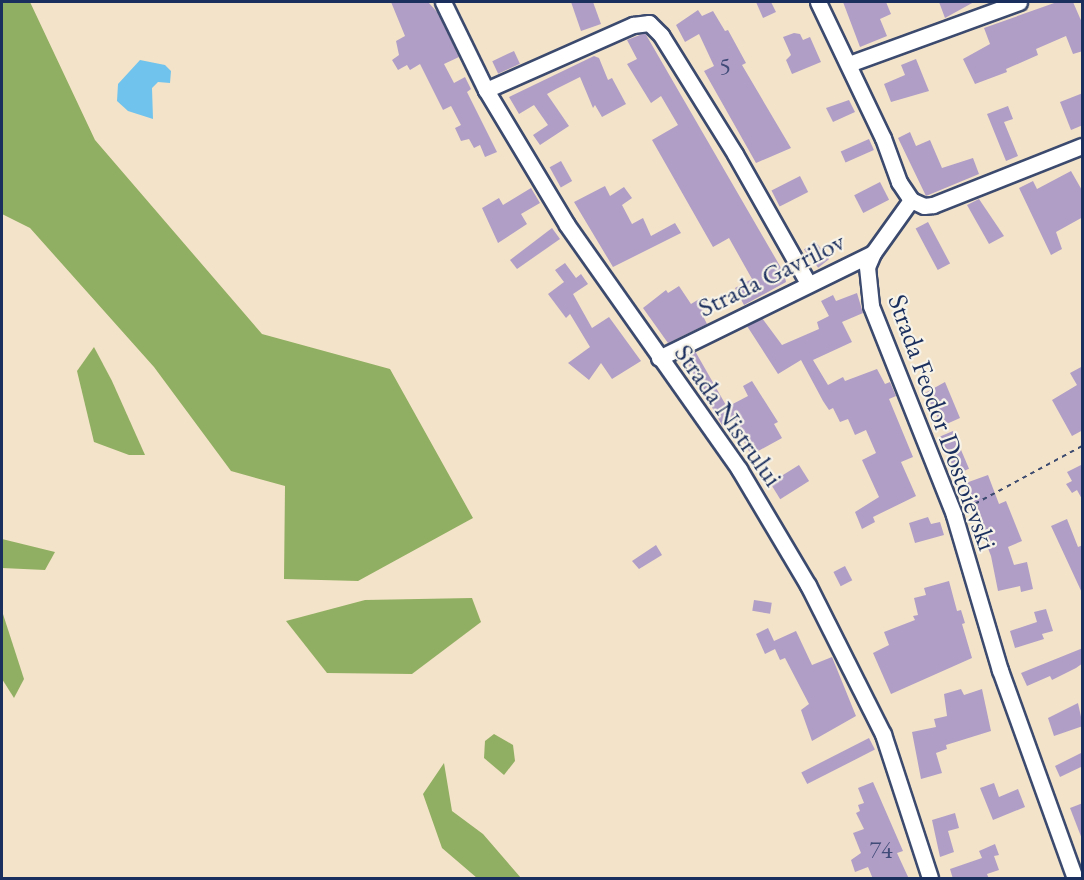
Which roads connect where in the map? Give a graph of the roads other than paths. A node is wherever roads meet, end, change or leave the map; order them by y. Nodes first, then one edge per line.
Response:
1 (443, 2) edge
2 (818, 2) edge
3 (1020, 2) edge
4 (849, 64) junction
5 (486, 90) junction
6 (1083, 146) edge
7 (911, 200) junction
8 (873, 253) junction
9 (808, 283) junction
10 (659, 358) junction
11 (930, 879) edge
12 (1075, 879) edge

1 - 5 street, Strada Nistrului
2 - 4 street
3 - 4 street
4 - 7 street
5 - 9 street
5 - 10 street, Strada Nistrului
6 - 7 street
7 - 8 street, Strada Feodor Dostoievski
8 - 9 street, Strada Gavrilov
8 - 12 street, Strada Feodor Dostoievski
9 - 10 street, Strada Gavrilov
10 - 11 street, Strada Nistrului

